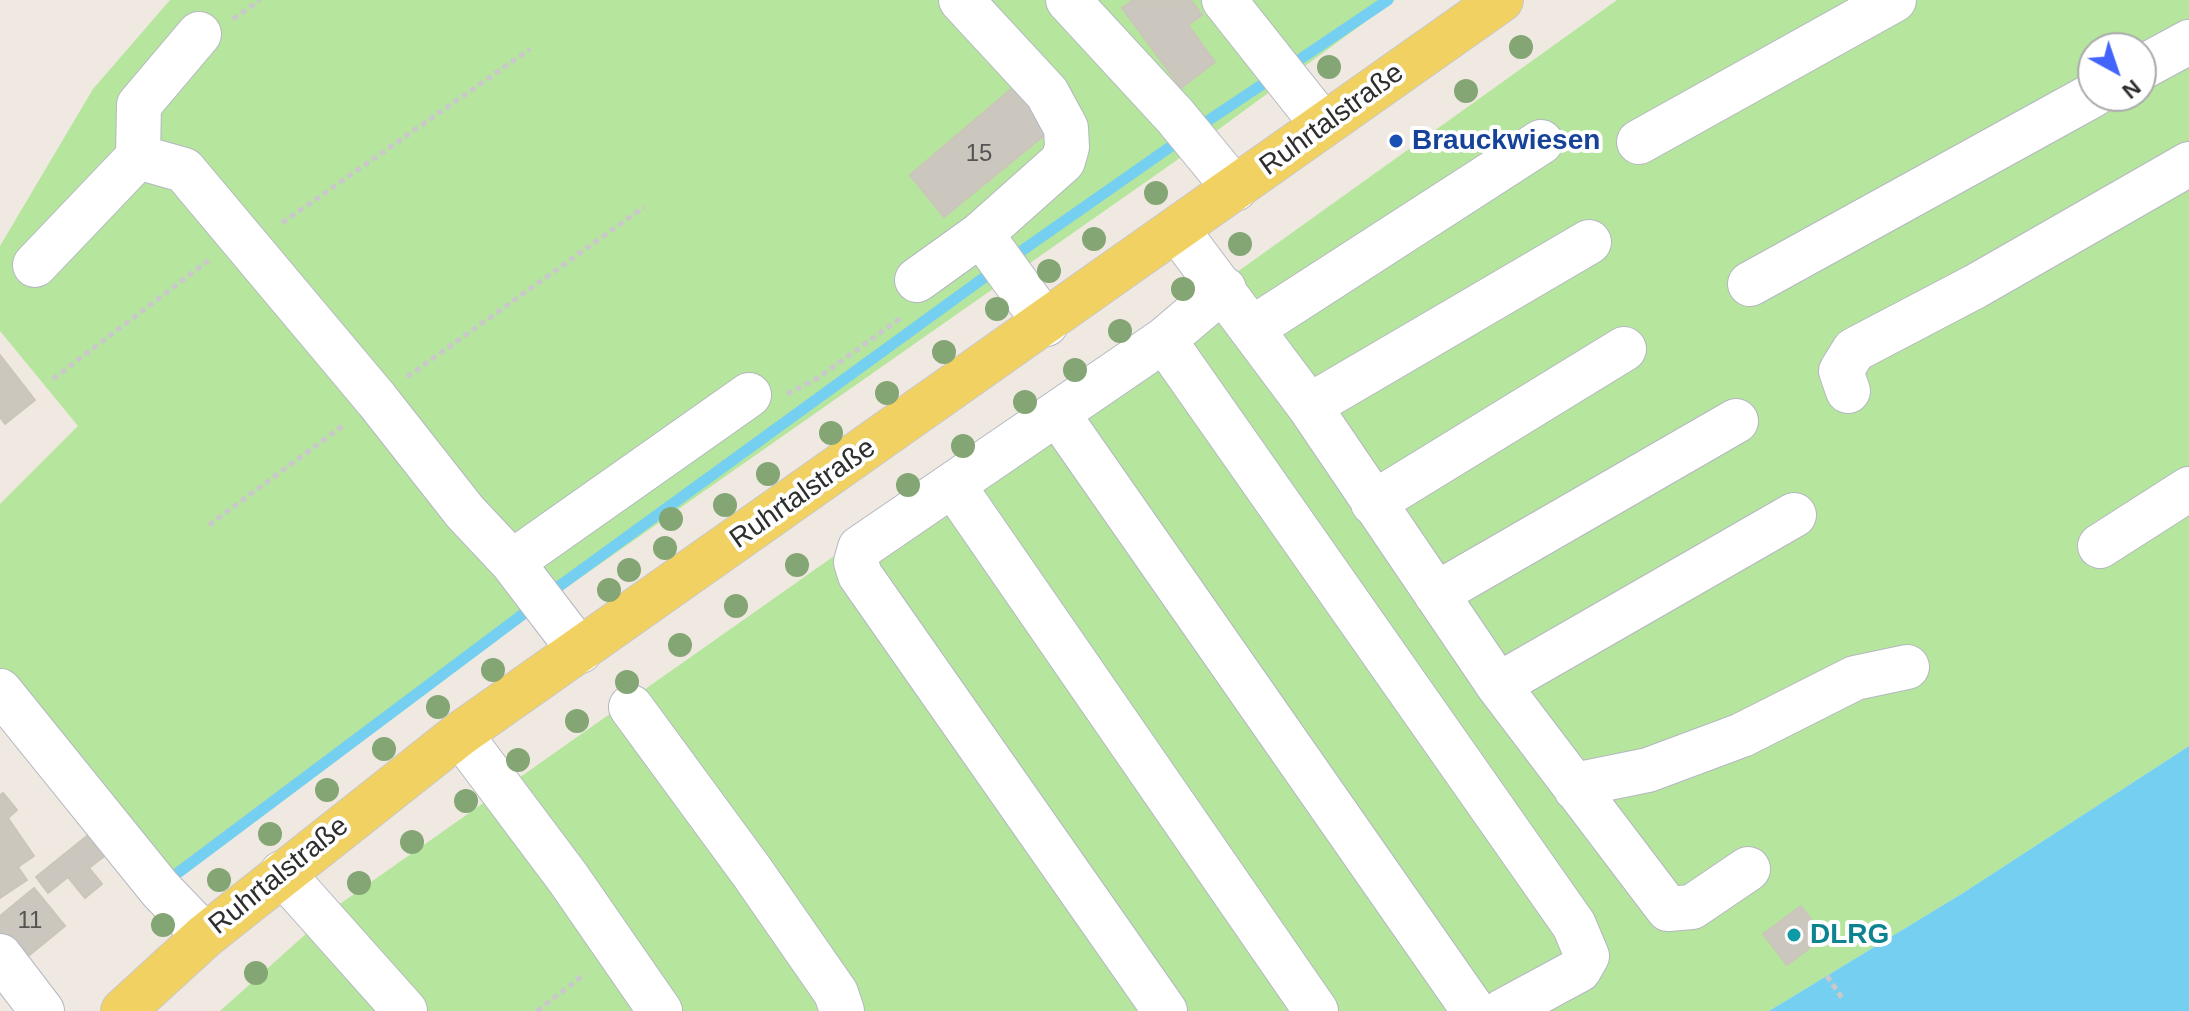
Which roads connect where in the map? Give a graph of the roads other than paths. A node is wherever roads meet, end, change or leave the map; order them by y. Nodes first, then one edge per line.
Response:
1 (961, 0) edge
2 (1068, 0) edge
3 (1224, 0) edge
4 (1501, 0) edge
5 (1894, 0) edge
6 (199, 34) dead end
7 (2189, 42) edge
8 (2157, 59) edge
9 (2077, 104) edge
10 (1323, 125) junction
11 (1541, 142) dead end
12 (1639, 142) dead end
13 (138, 157) junction
14 (2189, 164) edge
15 (1235, 189) junction
16 (1178, 231) junction
17 (981, 234) junction
18 (1589, 242) dead end
19 (35, 265) dead end
20 (917, 280) road end
21 (1750, 284) dead end
22 (1224, 289) junction
23 (1046, 324) junction
24 (1253, 328) junction
25 (1164, 340) junction
26 (1624, 349) dead end
27 (1848, 391) dead end
28 (749, 395) road end
29 (1309, 406) junction
30 (1057, 413) junction
31 (1736, 421) dead end
32 (953, 485) junction
33 (2189, 489) edge
34 (1373, 503) junction
35 (1794, 515) dead end
36 (2100, 546) dead end
37 (512, 562) junction
38 (1436, 594) junction
39 (580, 651) junction
40 (1907, 667) dead end
41 (1498, 685) junction
42 (0, 691) edge
43 (631, 707) dead end
44 (460, 734) junction
45 (1576, 789) junction
46 (1748, 869) dead end
47 (282, 873) junction
48 (205, 936) junction
49 (0, 956) edge
50 (42, 1011) edge
51 (123, 1011) edge
52 (405, 1011) edge
53 (660, 1011) edge
54 (842, 1011) edge
55 (1165, 1011) edge
56 (1316, 1011) edge
57 (1474, 1011) edge
58 (1503, 1011) edge

1 - 17 lane
2 - 15 lane
3 - 10 lane
4 - 10 main road, Ruhrtalstraße
5 - 12 lane
6 - 13 lane
7 - 8 lane
9 - 21 lane
10 - 15 main road, Ruhrtalstraße
11 - 24 lane
13 - 19 lane
13 - 37 lane
14 - 27 lane
15 - 16 main road, Ruhrtalstraße
16 - 22 lane
16 - 23 main road, Ruhrtalstraße
17 - 20 lane
17 - 23 lane
18 - 29 lane
22 - 24 lane
22 - 25 lane
23 - 39 main road, Ruhrtalstraße
24 - 29 lane
25 - 30 lane
25 - 58 lane
26 - 34 lane
28 - 37 lane
29 - 34 lane
30 - 32 lane
30 - 57 lane
31 - 38 lane
32 - 55 lane
32 - 56 lane
33 - 36 lane
34 - 38 lane
35 - 41 lane
37 - 39 lane
38 - 41 lane
39 - 44 main road, Ruhrtalstraße
40 - 45 lane
41 - 45 lane
42 - 48 lane
43 - 54 lane
44 - 47 main road, Ruhrtalstraße
44 - 53 lane
45 - 46 lane
47 - 48 main road, Ruhrtalstraße
47 - 52 lane
48 - 51 main road, Ruhrtalstraße
49 - 50 lane

